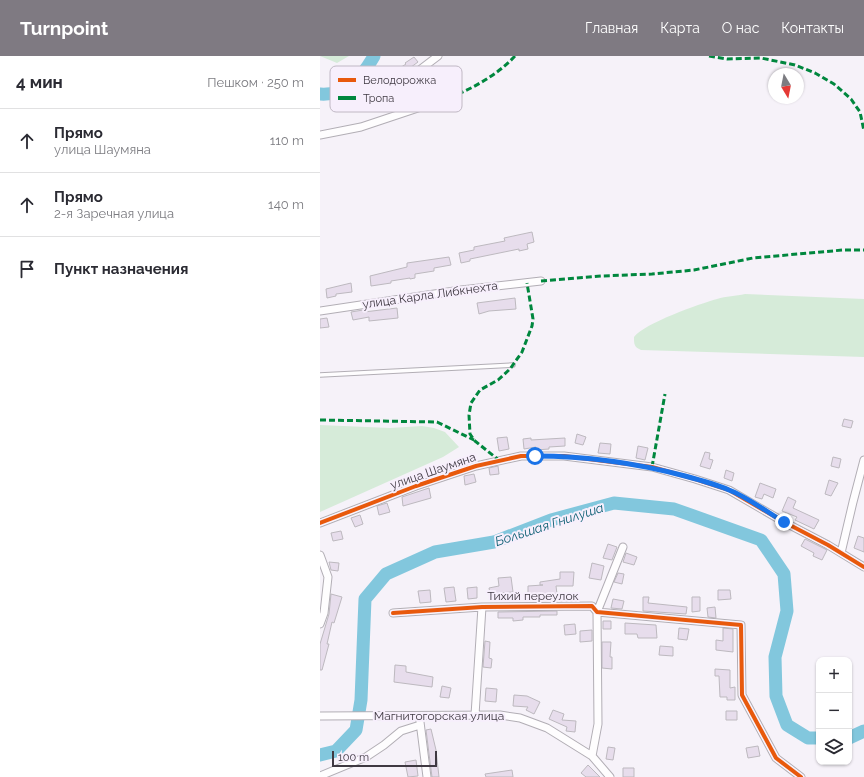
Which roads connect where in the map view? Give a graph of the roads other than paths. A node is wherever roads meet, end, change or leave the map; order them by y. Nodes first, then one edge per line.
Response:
1 (438, 56) edge
2 (425, 66) edge
3 (406, 112) edge
4 (320, 135) edge
5 (541, 281) dead end
6 (320, 311) edge
7 (513, 366) dead end
8 (320, 375) edge
9 (864, 460) edge
10 (320, 523) edge
11 (624, 546) dead end
12 (841, 553) junction
13 (320, 555) edge
14 (864, 567) edge
15 (482, 607) junction
16 (597, 612) junction
17 (393, 613) dead end
18 (320, 624) edge
19 (475, 715) junction
20 (320, 716) edge
21 (419, 716) junction
22 (420, 725) junction
23 (592, 756) junction
24 (320, 776) edge
25 (427, 777) edge
26 (610, 777) edge
27 (801, 777) edge

1 - 2 street
3 - 4 street
5 - 6 street, улица Карла Либкнехта
7 - 8 lane
9 - 12 street
10 - 12 street, улица Шаумяна
11 - 16 street
12 - 14 street, улица Шаумяна
13 - 18 street
15 - 16 street, Тихий переулок
15 - 17 street, Тихий переулок
15 - 19 street
16 - 23 street
16 - 27 street, Тихий переулок
19 - 21 street, Магнитогорская улица
19 - 23 street, Магнитогорская улица
20 - 21 street, Магнитогорская улица
21 - 22 street
22 - 24 street
22 - 25 street
23 - 26 street, Магнитогорская улица

